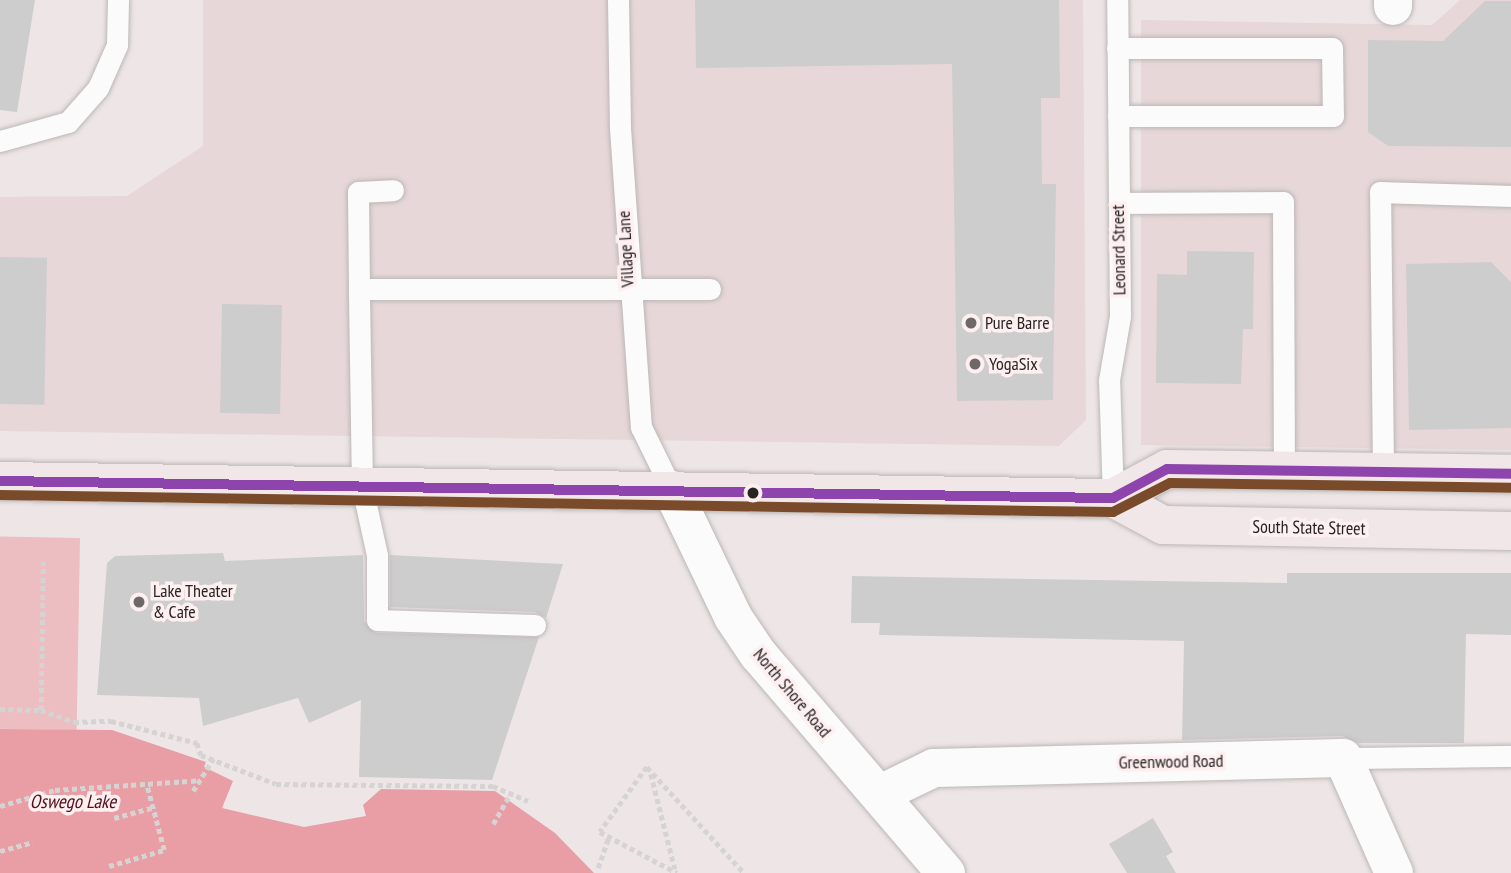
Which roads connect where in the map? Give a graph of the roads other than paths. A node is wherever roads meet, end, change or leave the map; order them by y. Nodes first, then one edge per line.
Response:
1 (118, 0) edge
2 (618, 0) edge
3 (1116, 0) edge
4 (1117, 48) junction
5 (1118, 116) junction
6 (0, 141) edge
7 (393, 190) dead end
8 (1511, 196) edge
9 (1119, 203) junction
10 (359, 289) junction
11 (710, 289) dead end
12 (629, 293) junction
13 (1284, 470) junction
14 (1383, 471) junction
15 (1511, 474) edge
16 (0, 481) edge
17 (362, 487) junction
18 (672, 490) junction
19 (1113, 498) junction
20 (1511, 531) edge
21 (535, 625) dead end
22 (1511, 756) edge
23 (1343, 758) junction
24 (880, 794) junction
25 (946, 873) edge
26 (1394, 873) edge

1 - 6 lane
2 - 12 lane, Village Lane
3 - 4 lane, Leonard Street
4 - 5 lane, Leonard Street
4 - 5 lane
5 - 9 lane, Leonard Street
7 - 10 lane
8 - 14 lane
9 - 13 lane
9 - 19 lane, Leonard Street
10 - 12 lane
10 - 17 lane
11 - 12 lane
12 - 18 lane, Village Lane
13 - 14 main road, South State Street
13 - 19 main road, South State Street
14 - 15 main road, South State Street
16 - 17 main road, South State Street
17 - 18 main road, South State Street
17 - 21 lane
18 - 19 main road, South State Street
18 - 24 street, North Shore Road
19 - 20 main road, South State Street
22 - 23 lane
23 - 24 street, Greenwood Road
23 - 26 street
24 - 25 street, North Shore Road

